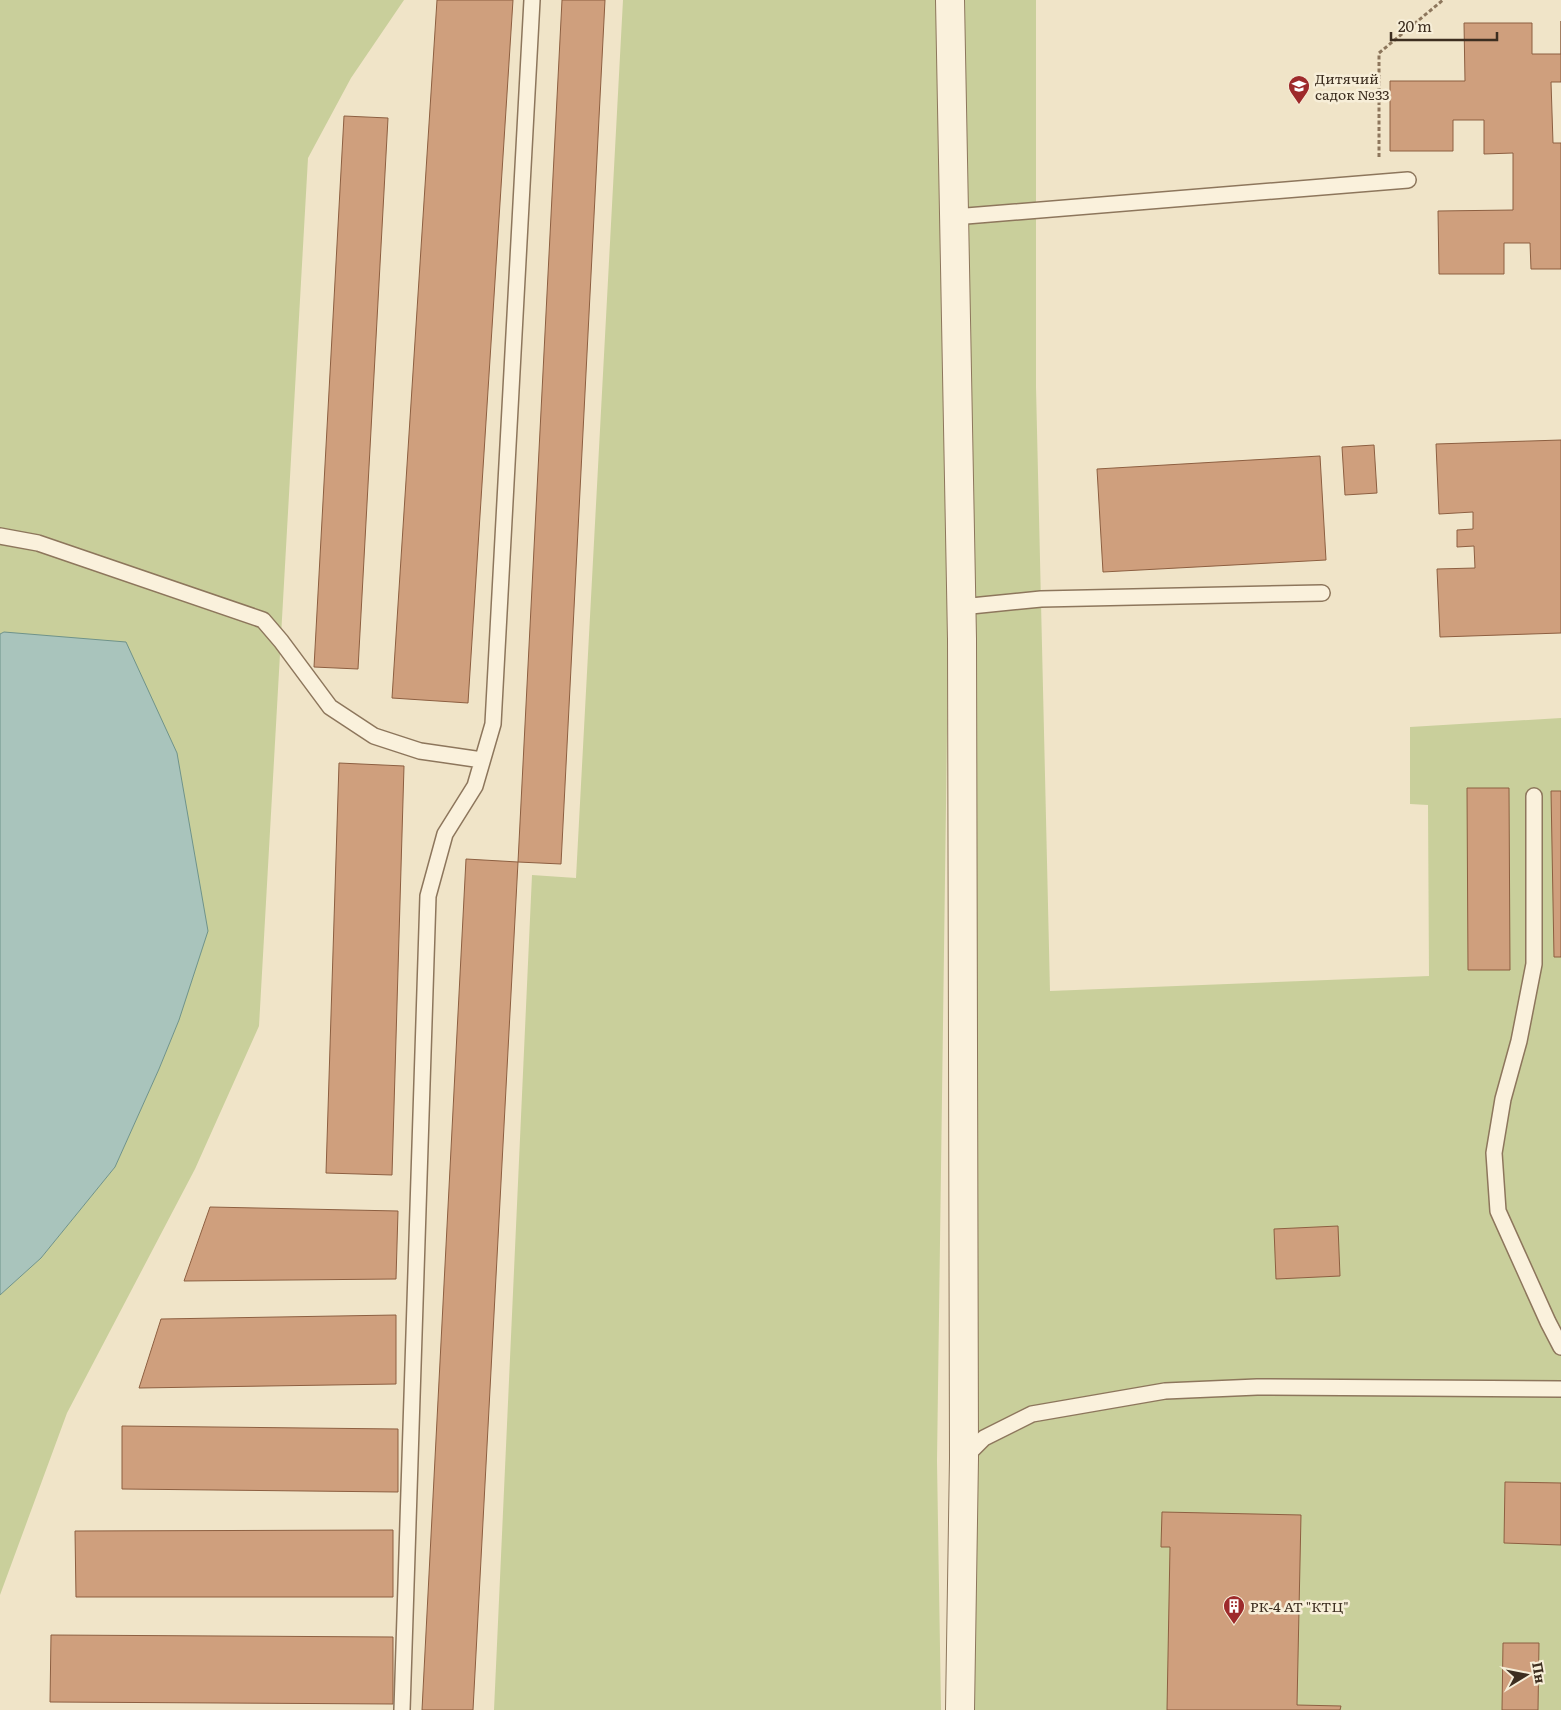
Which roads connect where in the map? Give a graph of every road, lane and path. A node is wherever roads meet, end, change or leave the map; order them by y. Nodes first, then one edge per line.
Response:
1 (532, 0) edge
2 (950, 0) edge
3 (1442, 0) edge
4 (1408, 180) dead end
5 (1379, 182) junction
6 (954, 217) junction
7 (0, 536) edge
8 (1322, 592) dead end
9 (961, 607) junction
10 (482, 760) junction
11 (1534, 796) dead end
12 (1561, 1347) edge
13 (1561, 1389) edge
14 (964, 1458) junction
15 (402, 1710) edge
16 (960, 1710) edge

1 - 10 lane
2 - 6 street
3 - 5 path
4 - 5 lane
5 - 6 lane
6 - 9 street
7 - 10 lane
8 - 9 lane
9 - 14 street
10 - 15 lane
11 - 12 lane
13 - 14 lane
14 - 16 street

